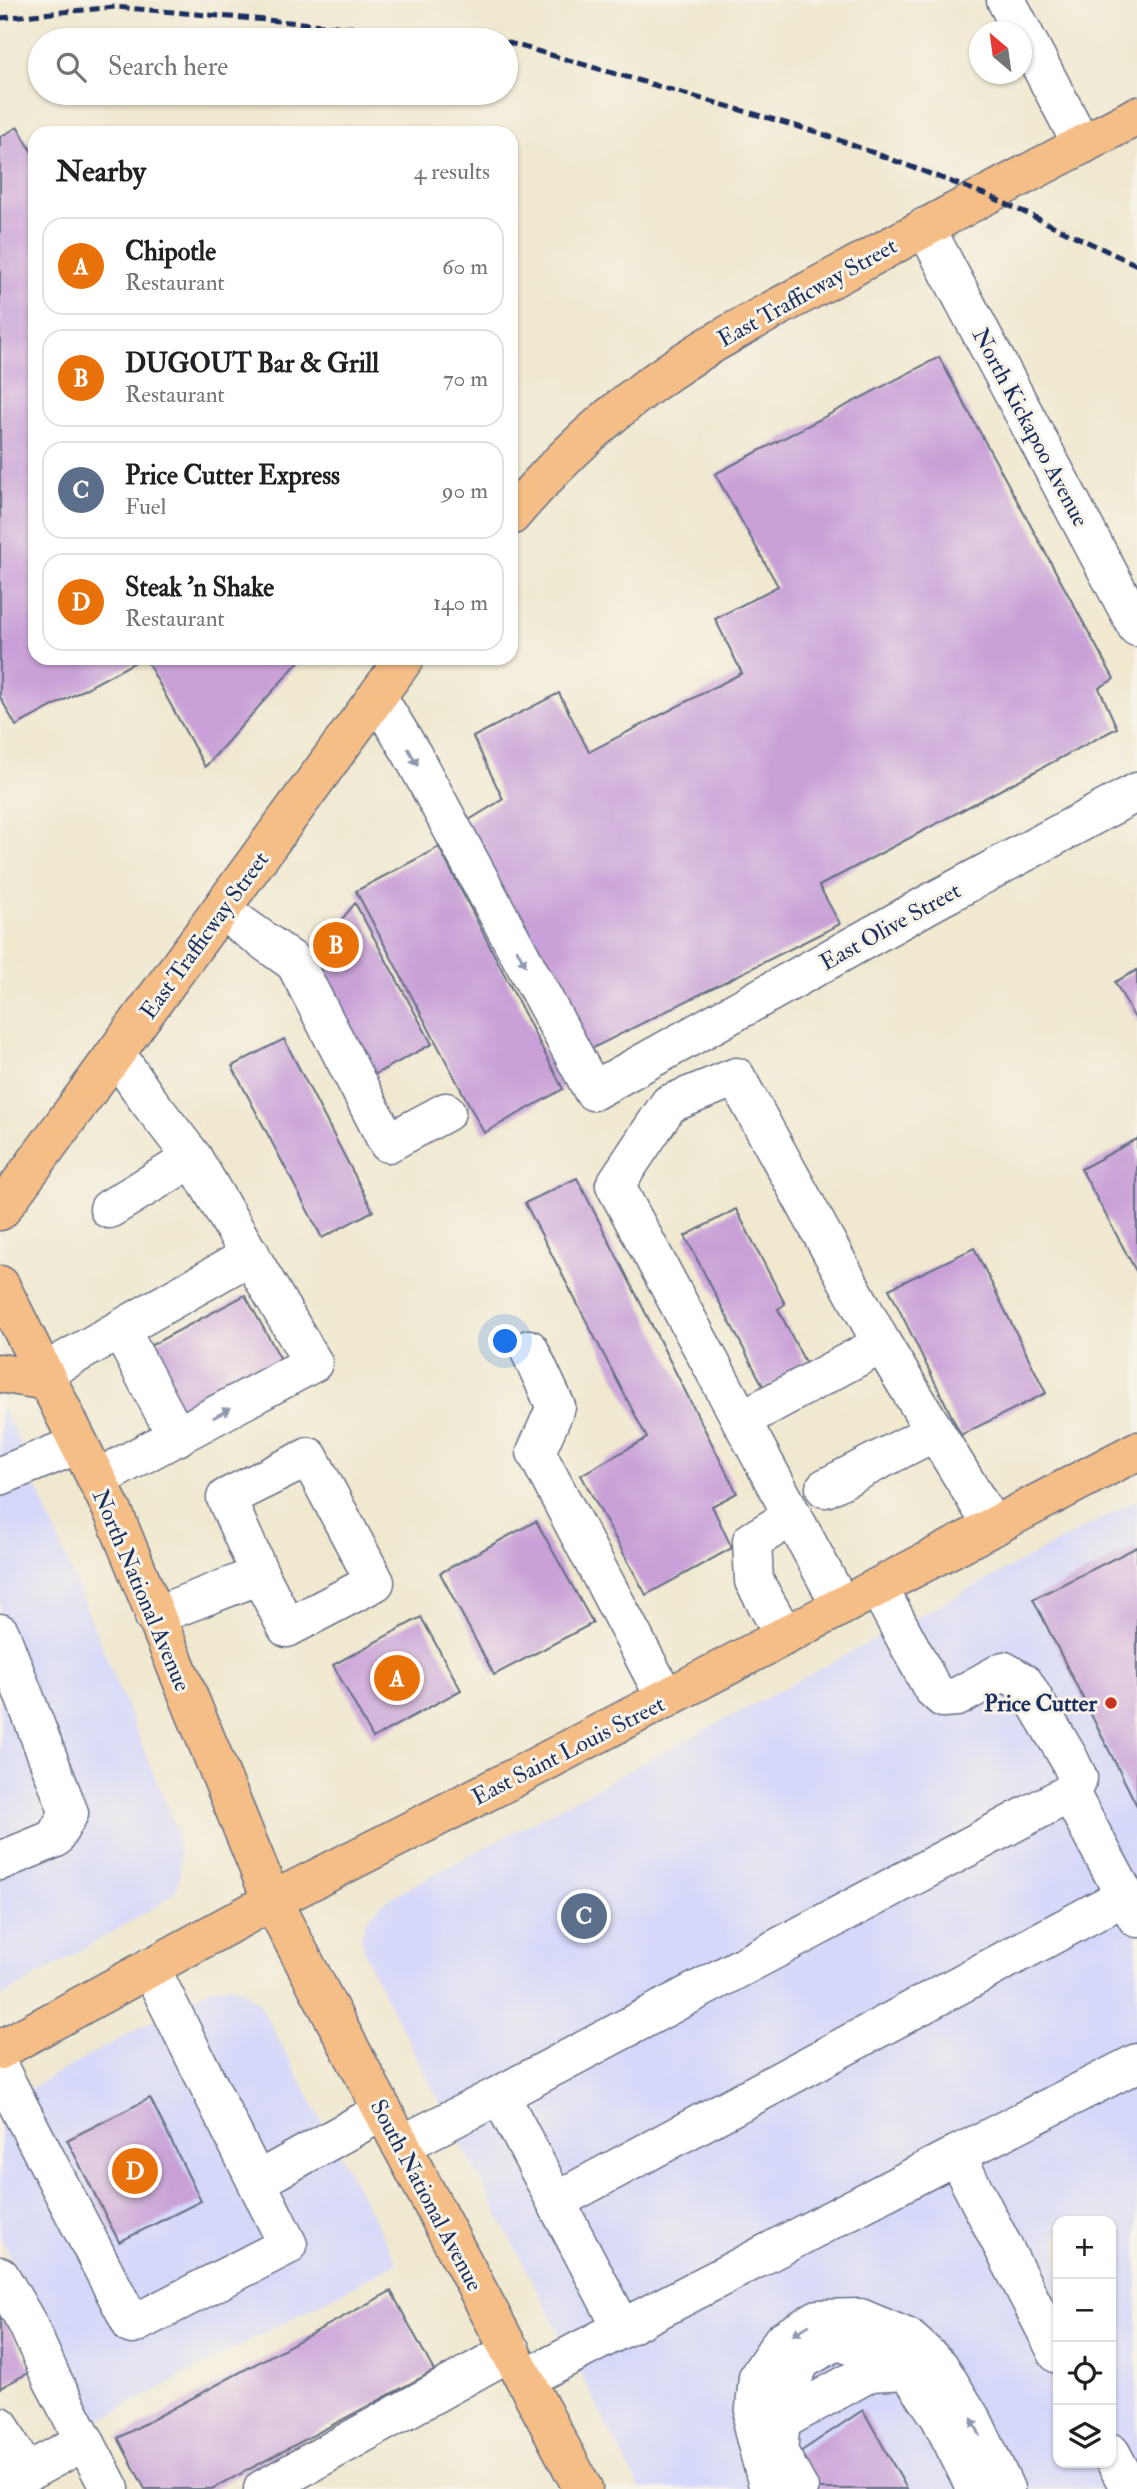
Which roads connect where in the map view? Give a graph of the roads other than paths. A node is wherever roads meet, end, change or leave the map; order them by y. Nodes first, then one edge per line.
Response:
1 (1006, 0) edge
2 (1137, 116) edge
3 (1082, 145) junction
4 (925, 227) junction
5 (518, 508) edge
6 (1137, 627) edge
7 (400, 665) edge
8 (378, 698) junction
9 (1137, 792) edge
10 (222, 911) junction
11 (117, 1054) junction
12 (644, 1062) junction
13 (669, 1104) junction
14 (446, 1112) dead end
15 (193, 1158) junction
16 (109, 1209) dead end
17 (0, 1211) edge
18 (257, 1265) junction
19 (0, 1285) edge
20 (121, 1331) junction
21 (882, 1344) junction
22 (528, 1349) dead end
23 (0, 1373) edge
24 (45, 1377) junction
25 (741, 1420) junction
26 (934, 1432) junction
27 (177, 1437) junction
28 (79, 1444) junction
29 (1137, 1451) edge
30 (0, 1476) edge
31 (97, 1479) junction
32 (825, 1489) dead end
33 (793, 1516) junction
34 (993, 1527) junction
35 (260, 1576) dead end
36 (878, 1587) junction
37 (841, 1606) junction
38 (154, 1616) junction
39 (0, 1633) edge
40 (785, 1635) junction
41 (666, 1699) junction
42 (1069, 1793) junction
43 (0, 1861) edge
44 (272, 1901) junction
45 (1131, 1907) edge
46 (150, 1967) junction
47 (0, 2050) edge
48 (1137, 2063) edge
49 (0, 2070) edge
50 (500, 2095) junction
51 (383, 2111) junction
52 (401, 2145) junction
53 (956, 2155) junction
54 (257, 2181) junction
55 (555, 2201) junction
56 (0, 2276) edge
57 (622, 2328) junction
58 (1053, 2344) edge
59 (518, 2365) junction
60 (0, 2426) edge
61 (85, 2441) junction
62 (1116, 2462) edge
63 (12, 2480) edge
64 (110, 2489) edge
65 (263, 2489) edge
66 (583, 2489) edge
67 (769, 2489) edge
68 (799, 2489) edge
69 (976, 2489) edge
70 (1005, 2489) edge
71 (1130, 2489) edge

1 - 3 street
2 - 3 main road, East Trafficway Street
3 - 4 main road, East Trafficway Street
4 - 5 main road, East Trafficway Street
4 - 6 street, North Kickapoo Avenue
7 - 8 main road, East Trafficway Street
8 - 10 main road, East Trafficway Street
8 -> 12 street, East Olive Street
9 - 12 street, East Olive Street
10 - 11 main road, East Trafficway Street
10 - 14 street
11 - 15 street
11 - 17 main road, East Trafficway Street
12 - 13 street
13 - 21 street
13 - 25 street
15 - 16 street
15 - 18 street
18 - 20 street
27 -> 18 street
19 - 24 main road, North National Avenue
20 - 24 street
20 - 27 street
21 - 25 street
21 - 26 street
22 - 41 street
23 - 24 main road
24 - 28 main road, North National Avenue
25 - 33 street
26 - 32 street
26 - 34 street
27 - 31 street
28 - 30 street
28 - 31 main road, North National Avenue
29 - 34 main road, East Saint Louis Street
31 - 38 main road, North National Avenue
33 - 37 street
33 - 40 street
34 - 36 main road, East Saint Louis Street
35 - 38 street
36 - 37 main road, East Saint Louis Street
36 - 42 street
37 - 40 main road, East Saint Louis Street
38 - 44 main road, North National Avenue
39 - 43 street
40 - 41 main road, East Saint Louis Street
41 - 44 main road, East Saint Louis Street
42 - 45 street
42 - 50 street
44 - 46 main road, East Saint Louis Street
44 - 51 main road, South National Avenue
45 - 55 street
46 - 47 main road, East Saint Louis Street
46 - 54 street
48 - 53 street
49 - 54 street
50 - 52 street
50 - 55 street
51 - 52 main road, South National Avenue
51 - 54 street
52 - 59 main road, South National Avenue
53 - 57 street
53 - 58 street
55 - 57 street
56 - 61 street
57 - 59 street
59 - 65 street
59 - 66 main road, South National Avenue
60 - 63 street
61 - 63 street
61 - 64 street
62 - 71 street
70 -> 67 street
68 - 69 street

